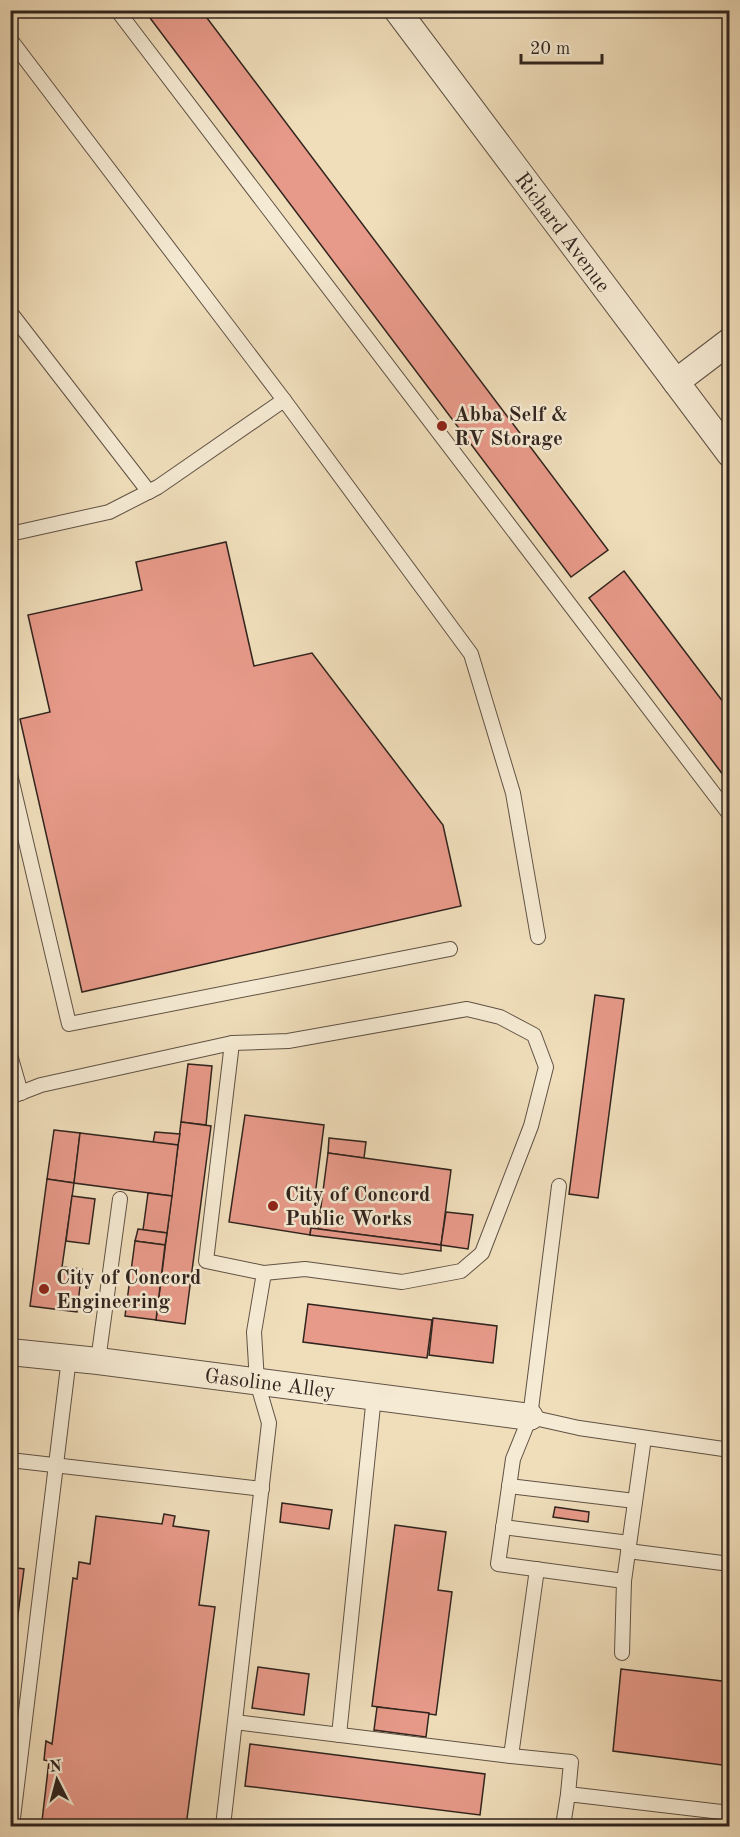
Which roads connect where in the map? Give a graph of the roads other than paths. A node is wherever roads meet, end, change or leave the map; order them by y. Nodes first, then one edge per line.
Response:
1 (117, 10) edge
2 (397, 10) edge
3 (10, 39) edge
4 (10, 312) edge
5 (729, 341) edge
6 (676, 382) junction
7 (284, 400) junction
8 (729, 454) edge
9 (149, 492) junction
10 (10, 534) edge
11 (10, 774) edge
12 (729, 815) edge
13 (538, 937) dead end
14 (450, 949) dead end
15 (232, 1043) junction
16 (10, 1055) edge
17 (16, 1095) edge
18 (559, 1186) dead end
19 (120, 1199) dead end
20 (264, 1273) junction
21 (10, 1352) edge
22 (69, 1358) junction
23 (98, 1361) junction
24 (257, 1382) junction
25 (374, 1396) junction
26 (530, 1417) junction
27 (644, 1438) junction
28 (729, 1450) edge
29 (10, 1460) edge
30 (56, 1466) junction
31 (509, 1486) junction
32 (262, 1490) junction
33 (635, 1501) junction
34 (503, 1527) junction
35 (629, 1547) junction
36 (729, 1564) edge
37 (537, 1569) junction
38 (624, 1581) junction
39 (622, 1653) dead end
40 (236, 1722) junction
41 (339, 1735) junction
42 (511, 1756) junction
43 (568, 1794) junction
44 (729, 1813) edge
45 (12, 1827) edge
46 (224, 1827) edge
47 (563, 1827) edge

1 - 12 lane
2 - 6 street, Richard Avenue
3 - 7 lane
4 - 9 lane
5 - 6 street
6 - 8 street, Richard Avenue
7 - 9 lane
7 - 13 lane
9 - 10 lane
11 - 14 lane
15 - 17 lane
15 - 20 lane
15 - 20 lane
16 - 17 lane
18 - 26 lane
19 - 23 lane
20 - 24 lane
21 - 22 street, Gasoline Alley
22 - 23 street, Gasoline Alley
22 - 30 lane
23 - 24 street, Gasoline Alley
24 - 25 street, Gasoline Alley
24 - 32 lane
25 - 26 street, Gasoline Alley
25 - 41 lane
26 - 27 lane
26 - 31 lane
27 - 28 lane
27 - 33 lane
29 - 30 lane
30 - 32 lane
30 - 45 lane
31 - 33 lane
31 - 34 lane
32 - 40 lane
33 - 35 lane
34 - 35 lane
34 - 37 lane
35 - 36 lane
35 - 38 lane
37 - 38 lane
37 - 42 lane
38 - 39 lane
40 - 41 lane
40 - 46 lane
41 - 42 lane
42 - 43 lane
43 - 44 lane
43 - 47 lane

